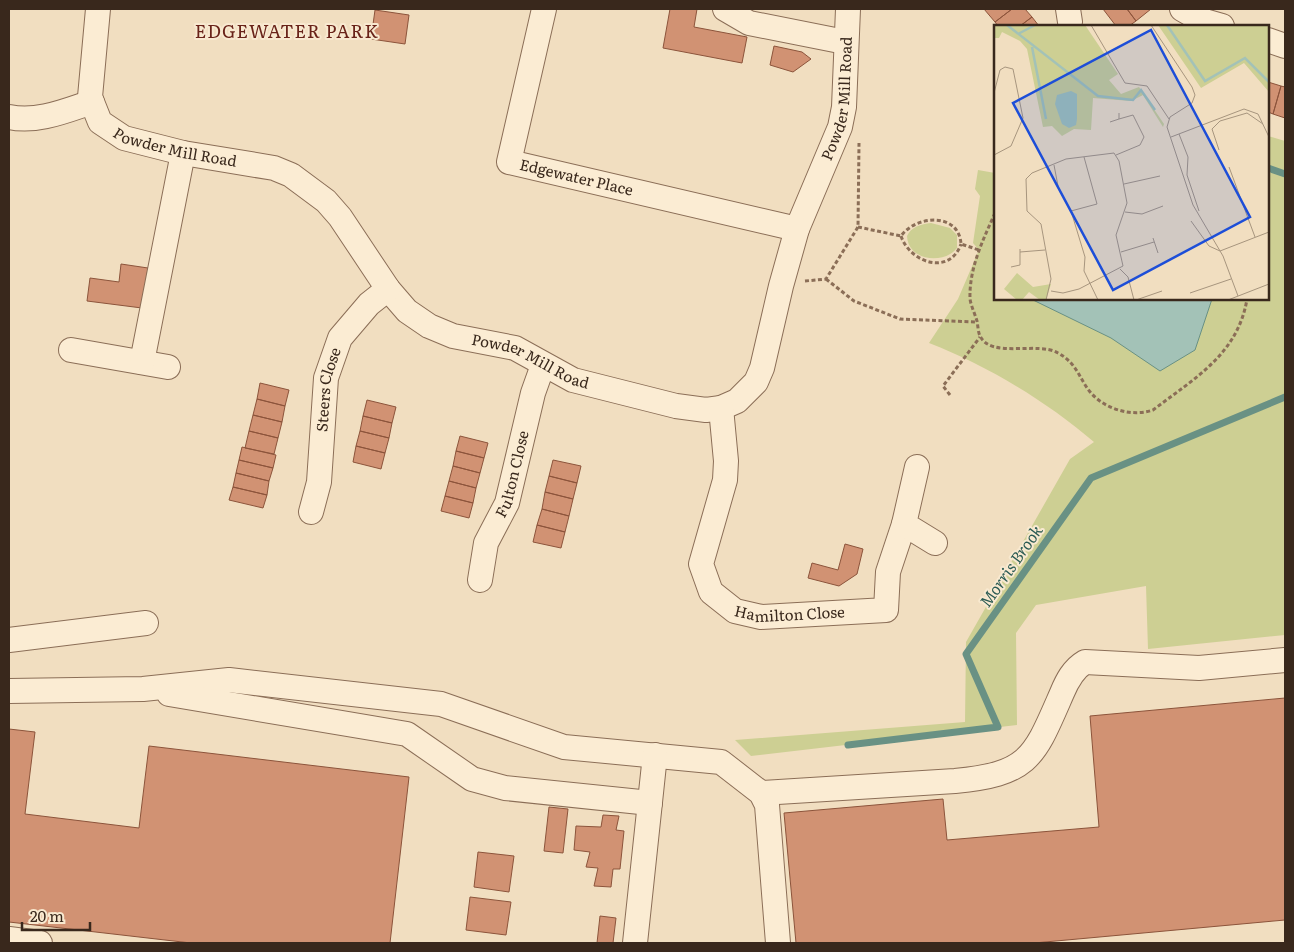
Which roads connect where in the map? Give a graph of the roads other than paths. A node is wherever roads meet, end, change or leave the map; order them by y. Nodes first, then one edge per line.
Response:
1 (98, 9) edge
2 (544, 9) edge
3 (725, 9) edge
4 (848, 9) edge
5 (1182, 9) edge
6 (1218, 25) edge
7 (1269, 40) edge
8 (845, 42) junction
9 (1285, 46) edge
10 (92, 102) junction
11 (9, 117) edge
12 (183, 153) junction
13 (797, 229) junction
14 (388, 289) junction
15 (71, 350) dead end
16 (142, 362) junction
17 (543, 364) junction
18 (168, 367) dead end
19 (721, 408) junction
20 (917, 467) dead end
21 (311, 512) dead end
22 (904, 524) junction
23 (935, 543) dead end
24 (480, 580) dead end
25 (146, 623) dead end
26 (9, 640) edge
27 (1285, 660) edge
28 (143, 689) junction
29 (9, 691) edge
30 (655, 756) junction
31 (761, 793) junction
32 (650, 803) junction
33 (9, 940) edge
34 (40, 943) edge
35 (635, 943) edge
36 (778, 943) edge

1 - 10 street, Powder Mill Road
2 - 13 street, Edgewater Place
3 - 8 street
4 - 8 street, Powder Mill Road
5 - 6 street
7 - 9 street
8 - 13 street, Powder Mill Road
10 - 11 street
10 - 12 street, Powder Mill Road
12 - 14 street, Powder Mill Road
12 - 16 street
13 - 19 street, Powder Mill Road
14 - 17 street, Powder Mill Road
14 - 21 street, Steers Close
15 - 16 street
16 - 18 street
17 - 19 street, Powder Mill Road
17 - 24 street, Fulton Close
19 - 22 street, Hamilton Close
20 - 22 street, Hamilton Close
22 - 23 street
25 - 26 street
27 - 31 street
28 - 29 street
28 - 30 street
28 - 32 street
30 - 31 street
30 - 32 street
31 - 36 street
32 - 35 street
33 - 34 street

